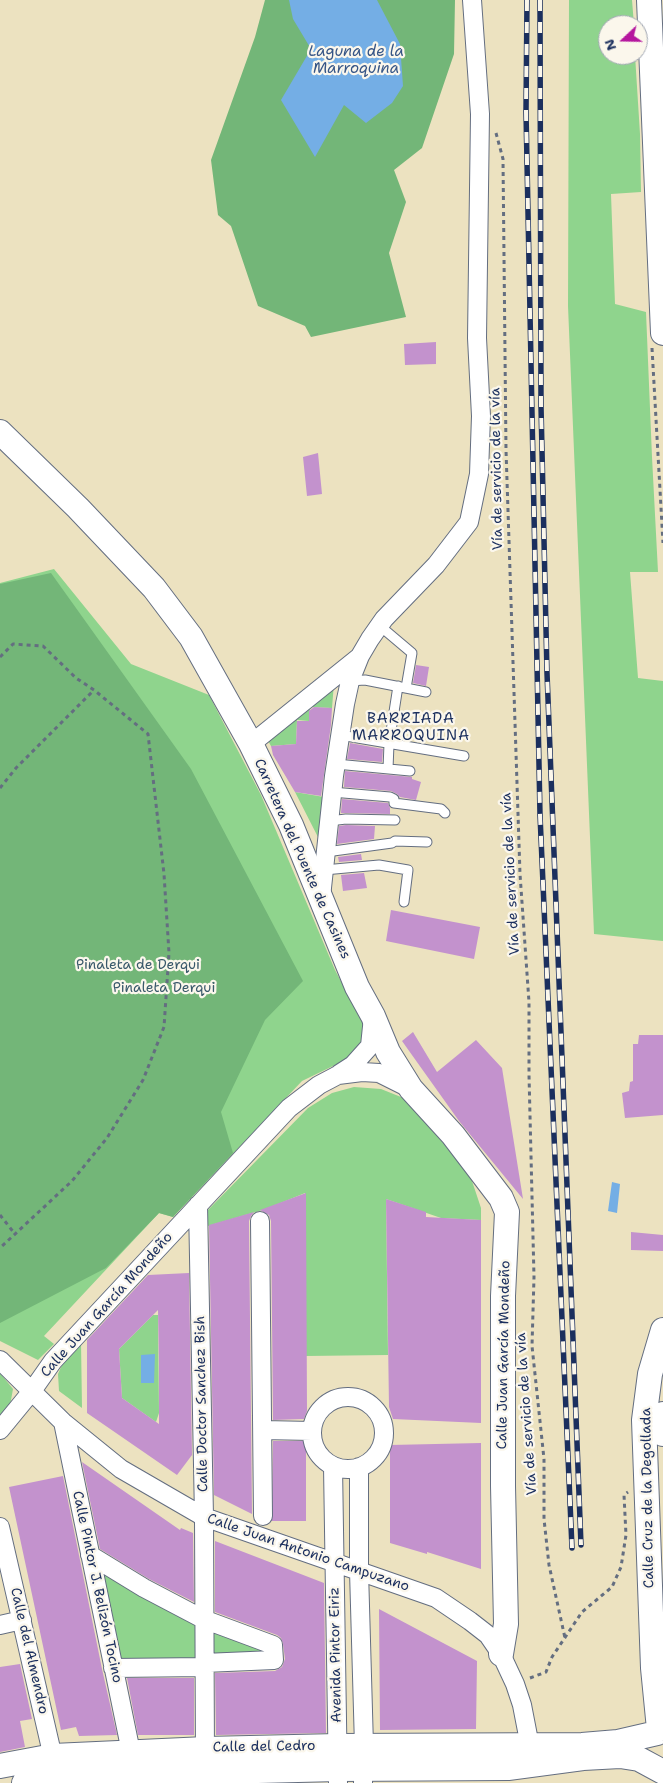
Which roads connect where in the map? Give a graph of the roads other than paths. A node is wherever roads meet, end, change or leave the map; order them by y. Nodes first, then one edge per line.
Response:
1 (472, 0) edge
2 (649, 0) edge
3 (660, 182) edge
4 (657, 264) edge
5 (663, 334) edge
6 (0, 432) edge
7 (380, 626) junction
8 (360, 656) junction
9 (350, 682) junction
10 (402, 687) junction
11 (426, 692) dead end
12 (340, 735) junction
13 (251, 744) junction
14 (389, 744) junction
15 (464, 756) dead end
16 (336, 764) junction
17 (388, 769) junction
18 (410, 771) dead end
19 (332, 792) junction
20 (445, 813) dead end
21 (395, 820) dead end
22 (329, 821) junction
23 (427, 842) dead end
24 (326, 852) junction
25 (324, 870) junction
26 (321, 901) junction
27 (404, 902) dead end
28 (357, 987) joint
29 (373, 1016) junction
30 (363, 1055) junction
31 (384, 1062) junction
32 (338, 1075) junction
33 (198, 1205) junction
34 (260, 1221) dead end
35 (663, 1330) edge
36 (0, 1360) edge
37 (32, 1391) junction
38 (663, 1414) edge
39 (63, 1422) junction
40 (0, 1430) edge
41 (263, 1430) junction
42 (312, 1431) junction
43 (663, 1434) edge
44 (333, 1466) junction
45 (359, 1467) junction
46 (263, 1516) dead end
47 (204, 1517) junction
48 (0, 1526) edge
49 (90, 1555) junction
50 (334, 1563) junction
51 (359, 1571) junction
52 (204, 1619) junction
53 (22, 1620) junction
54 (0, 1625) edge
55 (501, 1654) junction
56 (204, 1665) junction
57 (114, 1668) junction
58 (660, 1729) edge
59 (364, 1746) junction
60 (206, 1749) junction
61 (131, 1752) junction
62 (529, 1765) edge
63 (0, 1766) edge
64 (55, 1766) junction
65 (338, 1766) edge
66 (663, 1772) edge
67 (363, 1776) edge
68 (204, 1778) edge
69 (24, 1783) edge

1 - 7 street
2 - 3 street
3 - 4 street
4 - 5 street
6 - 13 street, Carretera del Puente de Casines
7 - 8 street
7 - 10 lane
8 - 9 street
8 - 13 street
9 - 10 lane
9 - 12 street
10 - 11 lane
10 - 14 lane
12 - 14 lane
12 - 16 street
13 - 26 street, Carretera del Puente de Casines
14 - 15 lane
14 - 17 lane
16 - 17 lane
16 - 19 street
17 - 18 lane
19 - 20 lane
19 - 22 street
21 - 22 lane
22 - 24 street
23 - 24 lane
24 - 25 street
25 - 26 street
25 - 27 lane
26 - 28 street, Carretera del Puente de Casines
28 - 29 street, Calle Juan García Mondeño
29 - 30 street
29 - 31 street, Calle Juan García Mondeño
30 - 31 street
30 - 32 street
31 - 32 street, Calle Juan García Mondeño
31 - 55 street, Calle Juan García Mondeño
32 - 33 street, Calle Juan García Mondeño
33 - 37 street, Calle Juan García Mondeño
33 - 47 street, Calle Doctor Sanchez Bish
34 - 41 street
35 - 58 street, Calle Cruz de la Degollada
36 - 37 street, Calle Juan Antonio Campuzano
37 - 39 street, Calle Juan Antonio Campuzano
37 - 40 street, Calle Juan García Mondeño
38 - 43 street, Calle Cruz de la Degollada
39 - 47 street, Calle Juan Antonio Campuzano
39 - 49 street, Calle Pintor J. Belizón Tocino
41 - 42 street
41 - 46 street
42 - 44 street
42 - 45 street
44 - 45 street
44 - 50 street, Avenida Pintor Eiriz
45 - 51 street, Avenida Pintor Eiriz
47 - 50 street, Calle Juan Antonio Campuzano
47 - 52 street, Calle Doctor Sanchez Bish
48 - 53 street, Calle del Almendro
49 - 52 street
49 - 57 street, Calle Pintor J. Belizón Tocino
50 - 51 street, Calle Juan Antonio Campuzano
50 - 65 street, Avenida Pintor Eiriz
51 - 55 street, Calle Juan Antonio Campuzano
51 - 59 street, Avenida Pintor Eiriz
52 - 56 street, Calle Doctor Sanchez Bish
52 - 56 street
53 - 54 street
53 - 64 street, Calle del Almendro
55 - 62 street, Calle Juan Antonio Campuzano
56 - 57 street
56 - 60 street, Calle Doctor Sanchez Bish
57 - 61 street, Calle Pintor J. Belizón Tocino
58 - 62 street
58 - 66 street, Calle Cruz de la Degollada
59 - 62 street, Calle del Cedro
59 - 65 street, Calle del Cedro
59 - 67 street, Avenida Pintor Eiriz
60 - 61 street, Calle del Cedro
60 - 65 street, Calle del Cedro
60 - 68 street, Calle Doctor Sanchez Bish
61 - 64 street, Calle del Cedro
62 - 66 street
62 - 67 street, Calle del Cedro
63 - 64 street, Calle del Cedro
64 - 68 street, Calle del Cedro
64 - 69 street, Calle del Cedro
65 - 67 street, Calle del Cedro
65 - 68 street, Calle del Cedro

